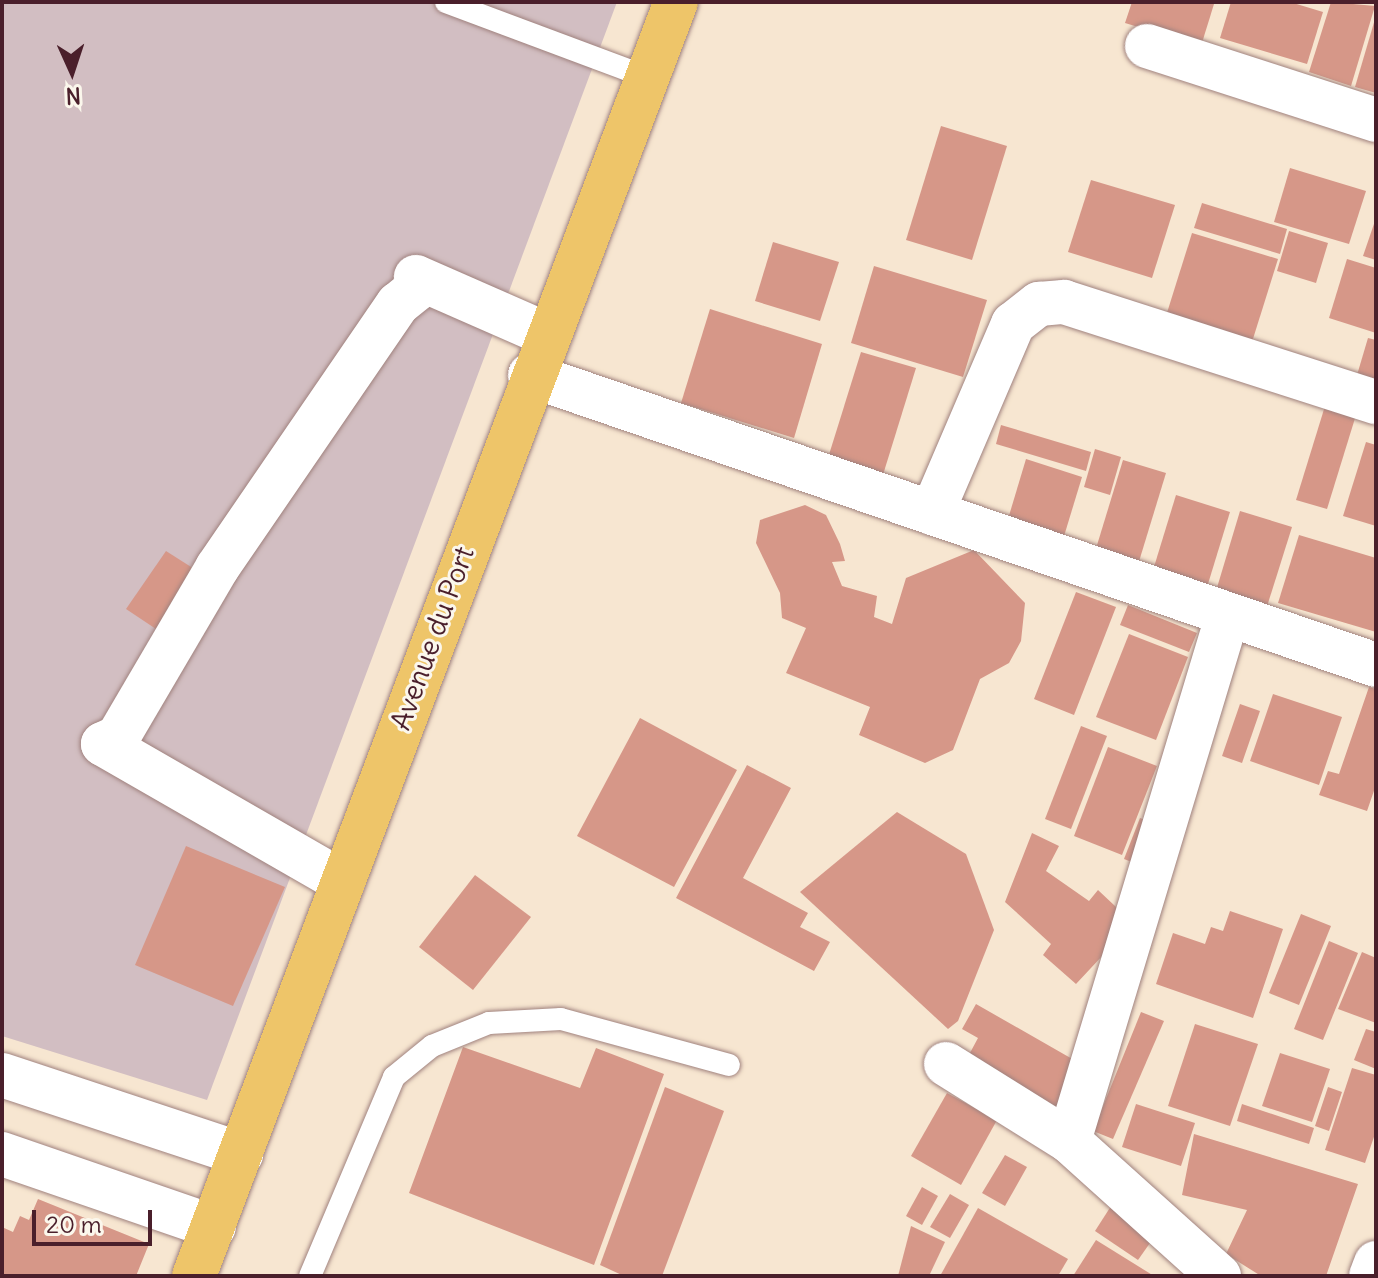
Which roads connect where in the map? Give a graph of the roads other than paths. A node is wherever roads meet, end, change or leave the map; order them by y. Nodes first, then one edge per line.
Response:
1 (446, 2) edge
2 (676, 2) edge
3 (1147, 46) dead end
4 (647, 77) junction
5 (1376, 120) edge
6 (548, 335) junction
7 (530, 375) junction
8 (1376, 402) edge
9 (932, 513) junction
10 (1228, 614) junction
11 (1376, 665) edge
12 (343, 882) junction
13 (946, 1064) dead end
14 (729, 1065) dead end
15 (2, 1075) edge
16 (1069, 1141) junction
17 (2, 1154) edge
18 (241, 1154) junction
19 (205, 1260) edge
20 (1376, 1263) edge
21 (310, 1276) edge
22 (1219, 1276) edge
23 (1371, 1276) edge

1 - 4 lane
2 - 4 main road, Avenue du Port
3 - 5 street
4 - 6 main road, Avenue du Port
6 - 7 main road, Avenue du Port
6 - 12 street
7 - 9 street
7 - 12 main road, Avenue du Port
8 - 9 street
9 - 10 street
10 - 11 street
10 - 16 street
12 - 18 main road, Avenue du Port
13 - 16 street
14 - 21 lane
15 - 18 street
16 - 22 street
17 - 19 street
18 - 19 main road, Avenue du Port
20 - 23 street

